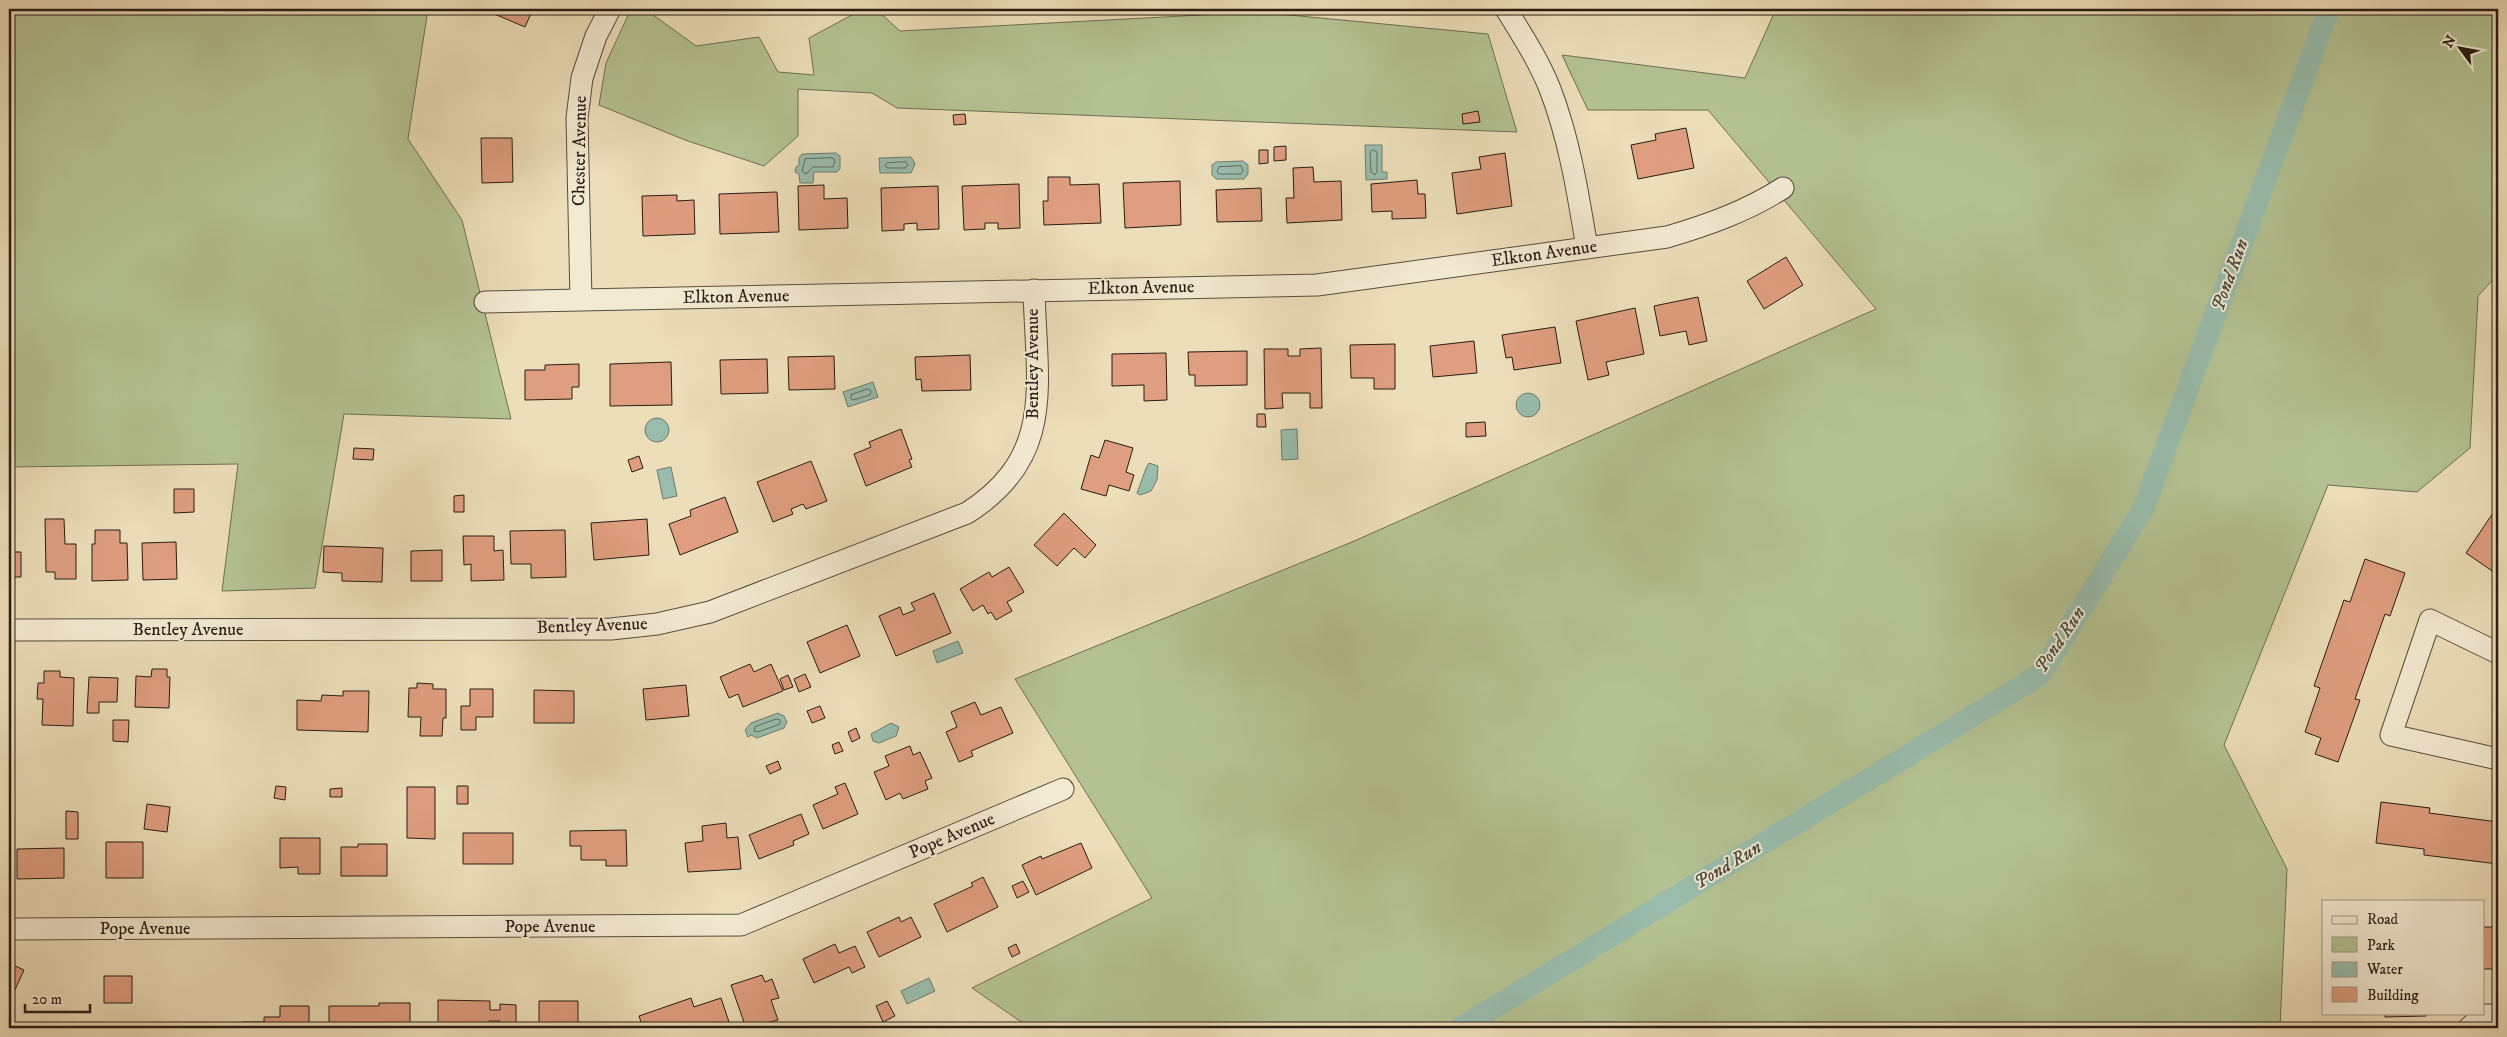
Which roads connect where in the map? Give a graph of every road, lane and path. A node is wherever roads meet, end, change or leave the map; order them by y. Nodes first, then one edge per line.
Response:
1 (610, 9) edge
2 (1506, 9) edge
3 (1783, 188) dead end
4 (1588, 248) junction
5 (1034, 290) junction
6 (581, 300) junction
7 (485, 302) dead end
8 (9, 630) edge
9 (2498, 653) edge
10 (2498, 759) edge
11 (1063, 789) dead end
12 (9, 929) edge
13 (2498, 1015) edge
14 (2468, 1028) edge

1 - 6 street, Chester Avenue
2 - 4 street
3 - 4 street, Elkton Avenue
4 - 5 street, Elkton Avenue
5 - 6 street, Elkton Avenue
5 - 8 street, Bentley Avenue
6 - 7 street, Elkton Avenue
9 - 10 street
11 - 12 street, Pope Avenue
13 - 14 street

